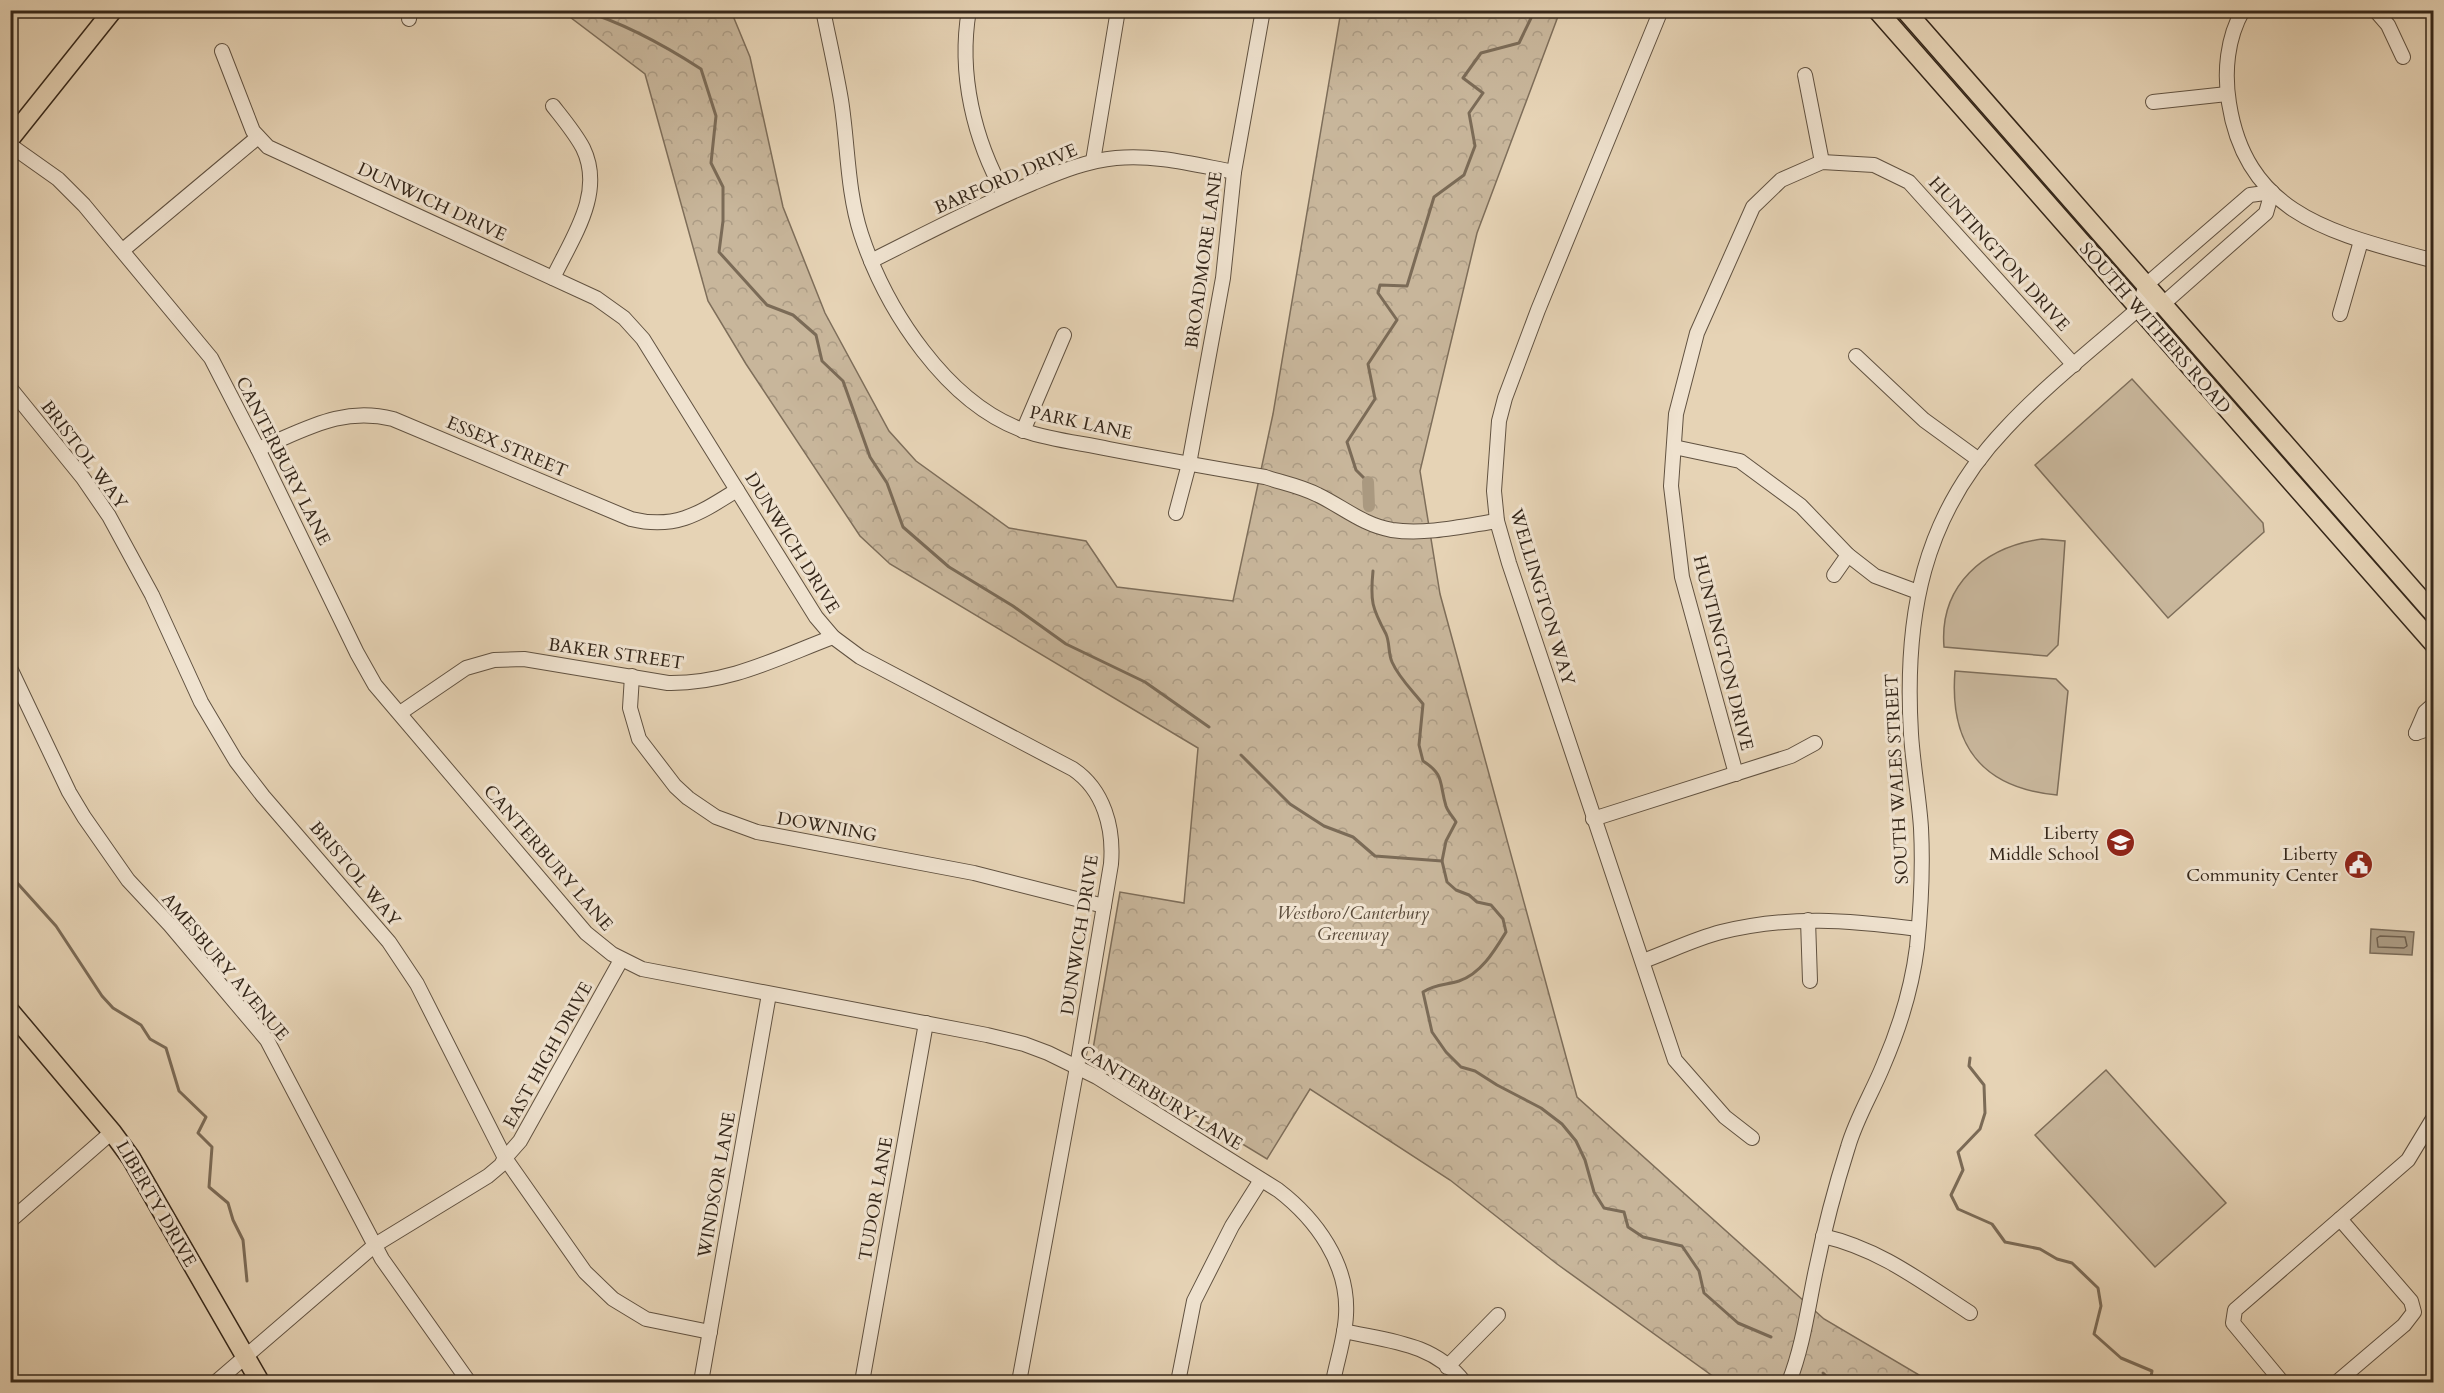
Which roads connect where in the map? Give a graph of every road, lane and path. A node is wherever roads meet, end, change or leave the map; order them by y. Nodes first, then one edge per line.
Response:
1 (113, 10) edge
2 (823, 10) edge
3 (969, 10) edge
4 (1118, 10) edge
5 (1263, 10) edge
6 (1661, 10) edge
7 (1877, 10) edge
8 (1905, 10) edge
9 (2243, 10) edge
10 (2375, 10) edge
11 (222, 51) dead end
12 (2403, 57) dead end
13 (1805, 75) dead end
14 (2227, 94) junction
15 (2153, 102) dead end
16 (554, 106) dead end
17 (258, 137) junction
18 (10, 139) edge
19 (10, 145) edge
20 (1093, 161) junction
21 (1822, 162) junction
22 (1234, 172) junction
23 (2272, 192) junction
24 (1005, 195) junction
25 (2361, 241) junction
26 (123, 250) junction
27 (871, 261) junction
28 (2433, 261) edge
29 (553, 278) junction
30 (2146, 285) junction
31 (2163, 304) junction
32 (2138, 309) junction
33 (2340, 314) dead end
34 (1064, 335) dead end
35 (1856, 356) dead end
36 (2074, 365) junction
37 (10, 388) edge
38 (1023, 430) junction
39 (1674, 447) junction
40 (258, 449) junction
41 (1979, 460) junction
42 (1189, 464) junction
43 (737, 490) junction
44 (1176, 513) dead end
45 (1497, 521) junction
46 (1848, 555) junction
47 (1834, 575) dead end
48 (1918, 592) junction
49 (2433, 614) edge
50 (833, 637) junction
51 (2433, 644) edge
52 (10, 668) edge
53 (632, 676) junction
54 (2433, 704) edge
55 (400, 713) junction
56 (2433, 727) edge
57 (1815, 743) dead end
58 (1736, 774) junction
59 (1593, 819) junction
60 (1104, 906) junction
61 (1808, 920) junction
62 (1918, 929) junction
63 (621, 960) junction
64 (1643, 961) junction
65 (1810, 981) dead end
66 (770, 994) junction
67 (10, 1011) edge
68 (926, 1023) junction
69 (1077, 1067) junction
70 (2433, 1117) edge
71 (112, 1132) junction
72 (1752, 1138) dead end
73 (505, 1158) junction
74 (1261, 1180) junction
75 (2340, 1219) junction
76 (10, 1221) edge
77 (1823, 1236) junction
78 (375, 1245) junction
79 (1970, 1313) dead end
80 (1498, 1315) dead end
81 (1344, 1331) junction
82 (710, 1332) junction
83 (244, 1358) junction
84 (1447, 1367) junction
85 (216, 1383) edge
86 (260, 1383) edge
87 (469, 1383) edge
88 (701, 1383) edge
89 (862, 1383) edge
90 (1019, 1383) edge
91 (1178, 1383) edge
92 (1334, 1383) edge
93 (1464, 1383) edge
94 (1789, 1383) edge
95 (2282, 1383) edge
96 (2337, 1383) edge

1 - 18 main road
2 - 27 street, PARK LANE
3 - 24 street
4 - 20 street
5 - 22 street, BROADMORE LANE
6 - 45 street, WELLINGTON WAY
7 - 32 main road, SOUTH WITHERS ROAD
8 - 30 main road, SOUTH WITHERS ROAD
9 - 14 street
10 - 12 street
11 - 17 street
13 - 21 street
14 - 15 street
14 - 23 street
16 - 29 street
17 - 26 street
17 - 29 street, DUNWICH DRIVE
19 - 26 street, CANTERBURY LANE
20 - 22 street, BARFORD DRIVE
20 - 24 street, BARFORD DRIVE
21 - 36 street, HUNTINGTON DRIVE
21 - 39 street, HUNTINGTON DRIVE
22 - 42 street, BROADMORE LANE
23 - 25 street
23 - 30 street
23 - 31 street
24 - 27 street, BARFORD DRIVE
25 - 28 street
25 - 33 street
26 - 40 street, CANTERBURY LANE
27 - 38 street, PARK LANE
29 - 43 street, DUNWICH DRIVE
30 - 31 main road, SOUTH WITHERS ROAD
30 - 32 street
31 - 32 street, SOUTH WALES STREET
31 - 49 main road, SOUTH WITHERS ROAD
32 - 36 street, SOUTH WALES STREET
32 - 51 main road, SOUTH WITHERS ROAD
34 - 38 street
35 - 41 street
36 - 41 street, SOUTH WALES STREET
37 - 73 street, BRISTOL WAY
38 - 42 street, PARK LANE
39 - 46 street
39 - 58 street, HUNTINGTON DRIVE
40 - 43 street, ESSEX STREET
40 - 55 street, CANTERBURY LANE
41 - 48 street, SOUTH WALES STREET
42 - 44 street, BROADMORE LANE
42 - 45 street, PARK LANE
43 - 50 street, DUNWICH DRIVE
45 - 59 street, WELLINGTON WAY
46 - 47 street
46 - 48 street
48 - 62 street, SOUTH WALES STREET
50 - 53 street, BAKER STREET
50 - 60 street, DUNWICH DRIVE
52 - 78 street, AMESBURY AVENUE
53 - 55 street, BAKER STREET
53 - 60 street, DOWNING
54 - 56 street
55 - 63 street, CANTERBURY LANE
57 - 58 street
58 - 59 street
59 - 64 street, WELLINGTON WAY
60 - 69 street, DUNWICH DRIVE
61 - 62 street
61 - 64 street
61 - 65 street
62 - 77 street, SOUTH WALES STREET
63 - 66 street, CANTERBURY LANE
63 - 73 street, EAST HIGH DRIVE
64 - 72 street, WELLINGTON WAY
66 - 68 street, CANTERBURY LANE
66 - 82 street, WINDSOR LANE
67 - 71 main road, LIBERTY DRIVE
68 - 69 street, CANTERBURY LANE
68 - 89 street, TUDOR LANE
69 - 74 street, CANTERBURY LANE
69 - 90 street, DUNWICH DRIVE
70 - 75 street
71 - 76 street
71 - 83 main road, LIBERTY DRIVE
73 - 78 street, EAST HIGH DRIVE
73 - 82 street, BRISTOL WAY
74 - 81 street, CANTERBURY LANE
74 - 91 street
75 - 95 street
75 - 96 street
77 - 79 street
77 - 94 street, SOUTH WALES STREET
78 - 83 street, EAST HIGH DRIVE
78 - 87 street, AMESBURY AVENUE
80 - 84 street
81 - 84 street
81 - 92 street, CANTERBURY LANE
82 - 88 street, WINDSOR LANE
83 - 85 street, EAST HIGH DRIVE
83 - 86 main road, LIBERTY DRIVE
84 - 93 street

